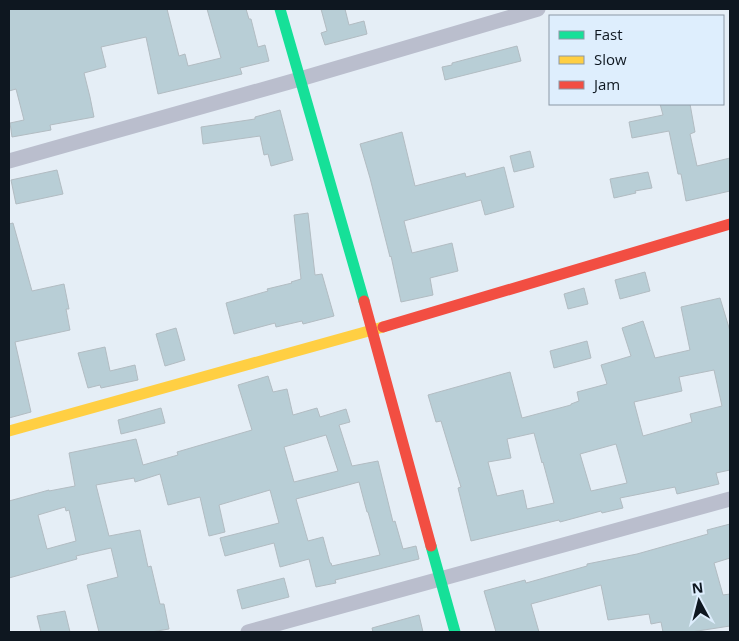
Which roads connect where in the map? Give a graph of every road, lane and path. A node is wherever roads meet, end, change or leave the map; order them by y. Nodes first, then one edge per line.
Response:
1 (280, 9) edge
2 (538, 9) edge
3 (300, 79) junction
4 (9, 162) edge
5 (730, 224) edge
6 (372, 330) junction
7 (9, 432) edge
8 (730, 499) edge
9 (440, 579) junction
10 (248, 632) edge
11 (455, 632) edge

1 - 3 street
2 - 3 street
3 - 4 street
3 - 6 street
5 - 6 street
6 - 7 street
6 - 9 street
8 - 9 street
9 - 10 street
9 - 11 street

